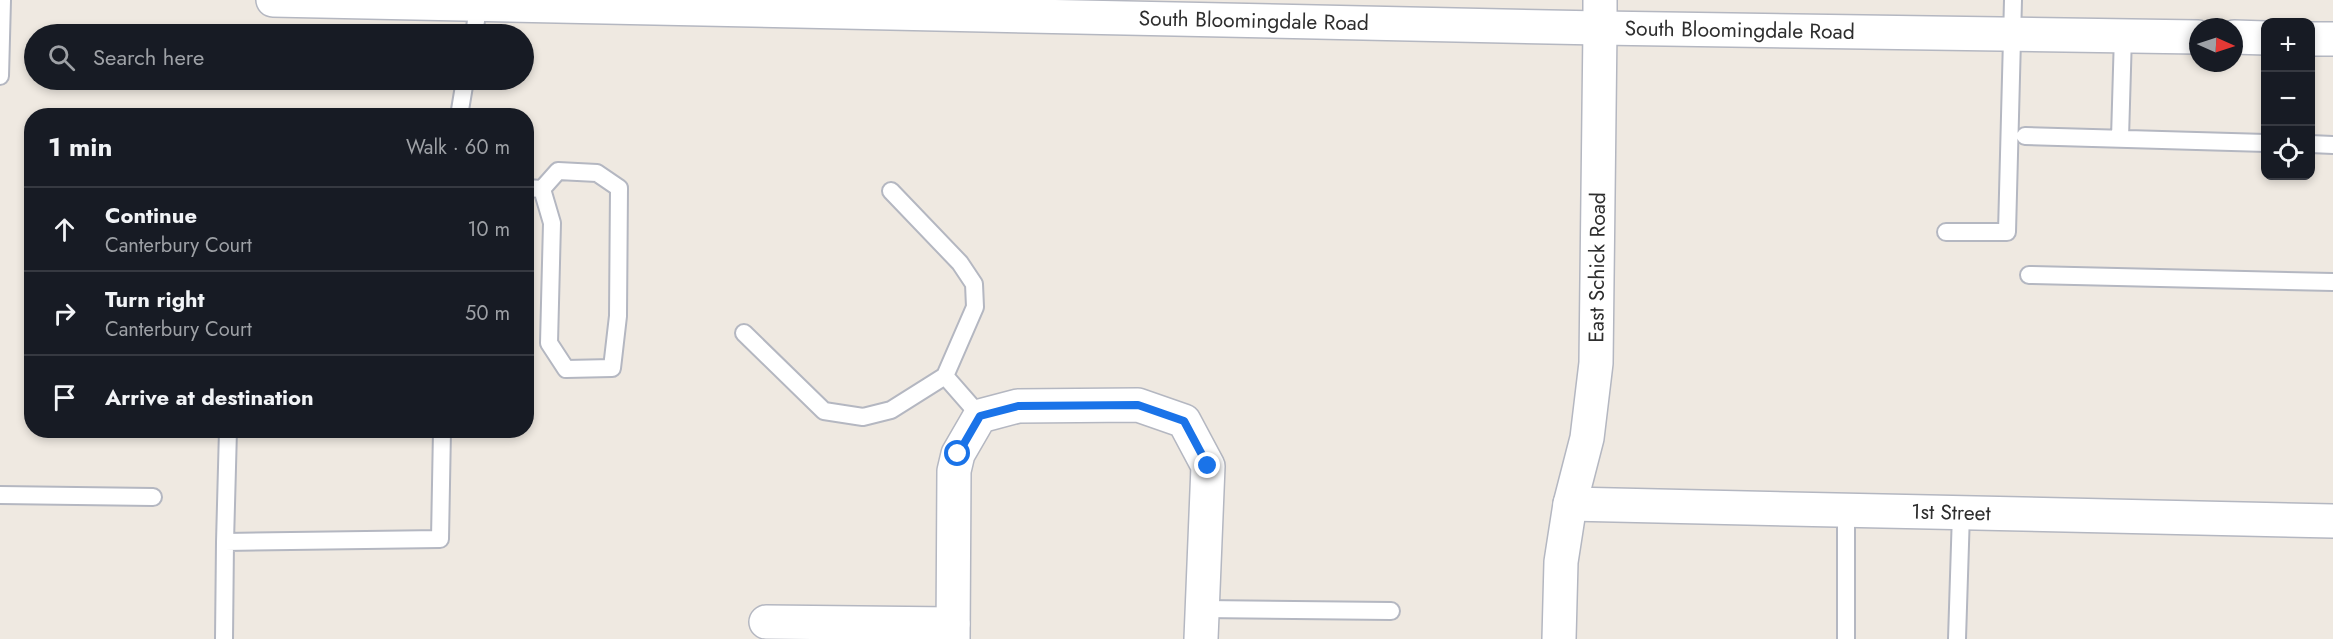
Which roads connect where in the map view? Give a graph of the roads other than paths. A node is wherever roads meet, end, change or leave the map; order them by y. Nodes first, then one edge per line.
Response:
1 (2, 0) edge
2 (273, 0) edge
3 (2013, 0) edge
4 (996, 7) edge
5 (477, 13) edge
6 (1600, 14) edge
7 (2013, 33) junction
8 (2123, 35) junction
9 (2189, 37) edge
10 (2243, 38) edge
11 (2261, 38) edge
12 (2315, 39) edge
13 (2333, 39) edge
14 (0, 75) edge
15 (463, 90) edge
16 (460, 108) edge
17 (2025, 136) dead end
18 (2120, 138) junction
19 (2261, 143) edge
20 (2315, 144) edge
21 (2333, 145) edge
22 (534, 189) edge
23 (891, 191) dead end
24 (1946, 232) dead end
25 (2029, 275) dead end
26 (2333, 282) edge
27 (744, 333) dead end
28 (945, 376) junction
29 (980, 416) junction
30 (228, 438) edge
31 (442, 438) edge
32 (0, 495) edge
33 (153, 497) dead end
34 (1570, 504) junction
35 (1846, 510) junction
36 (1961, 513) junction
37 (2333, 521) edge
38 (225, 542) junction
39 (1391, 611) dead end
40 (766, 622) dead end
41 (1202, 624) edge
42 (953, 632) edge
43 (224, 639) edge
44 (1559, 639) edge
45 (1846, 639) edge
46 (1957, 639) edge

1 - 14 lane
2 - 5 street, South Bloomingdale Road
3 - 7 lane
4 - 5 street, South Bloomingdale Road
4 - 6 street, South Bloomingdale Road
6 - 7 street, South Bloomingdale Road
6 - 34 street, East Schick Road
7 - 8 street, South Bloomingdale Road
7 - 24 lane
8 - 9 street, South Bloomingdale Road
8 - 18 lane
10 - 11 street
12 - 13 street
15 - 16 lane
17 - 18 lane
18 - 19 lane
20 - 21 lane
22 - 22 lane
23 - 28 lane
25 - 26 lane
27 - 28 lane
28 - 29 lane
29 - 41 street
29 - 42 street
30 - 38 lane
31 - 38 lane
32 - 33 lane
34 - 35 street, 1st Street
34 - 44 street, East Schick Road
35 - 36 street, 1st Street
35 - 45 lane
36 - 37 street, 1st Street
36 - 46 lane
38 - 43 lane
39 - 41 lane
40 - 42 street

